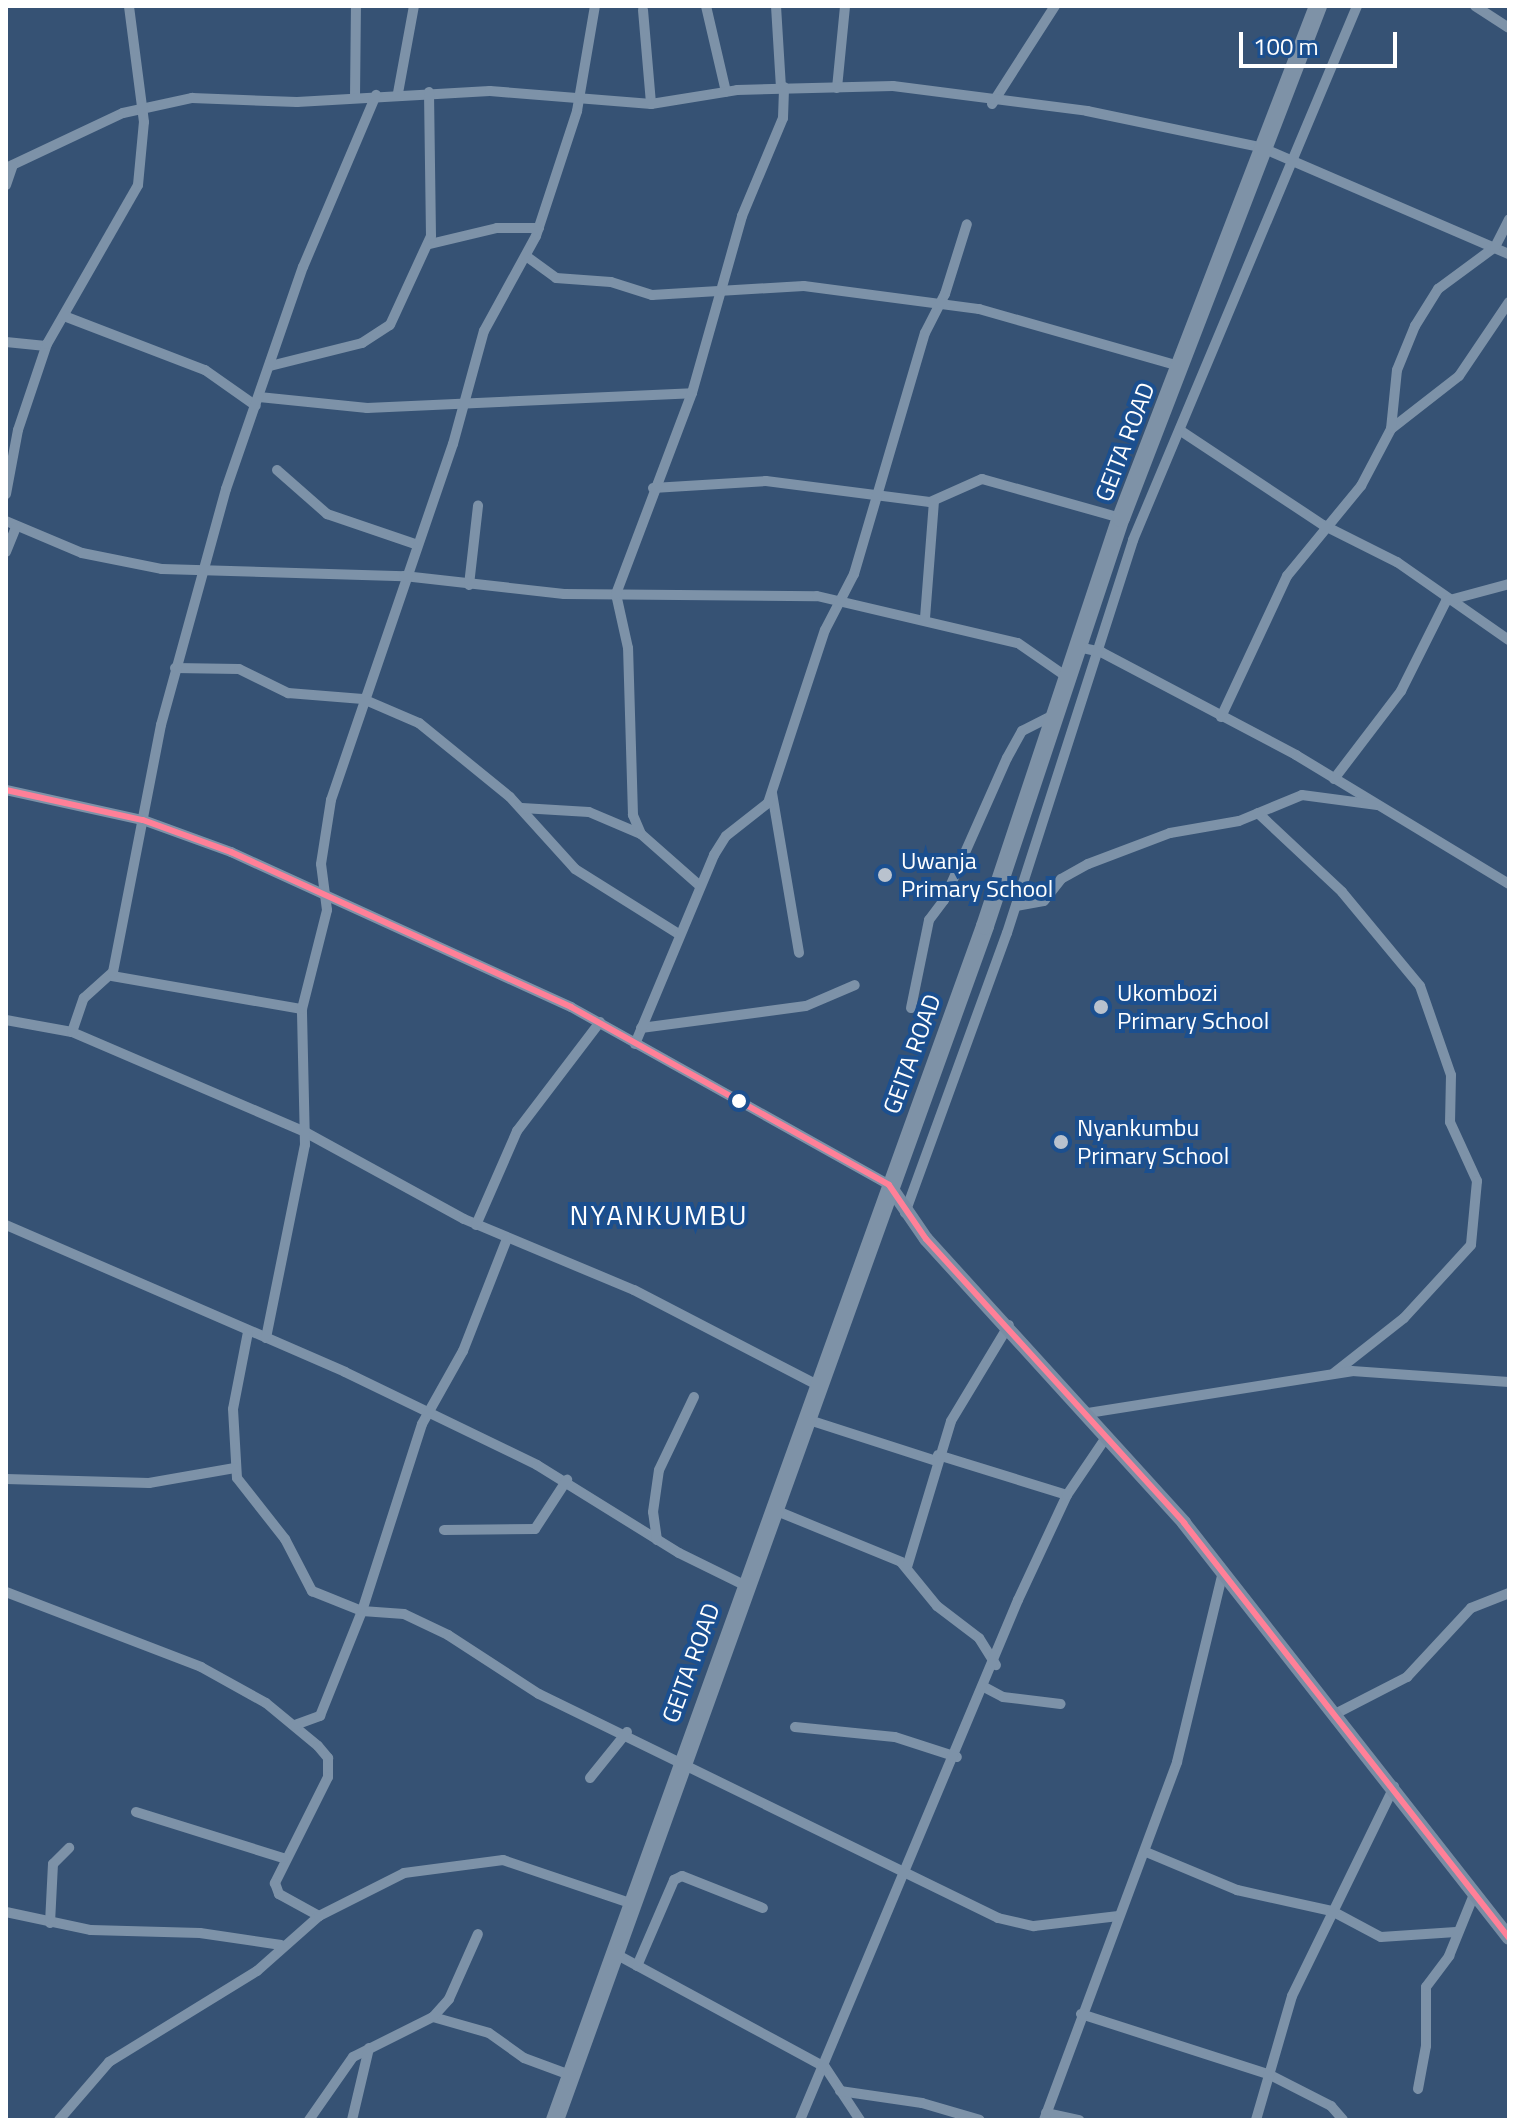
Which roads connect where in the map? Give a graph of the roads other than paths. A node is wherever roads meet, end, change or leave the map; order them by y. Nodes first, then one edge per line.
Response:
1 (129, 6) edge
2 (356, 6) edge
3 (414, 6) edge
4 (595, 6) edge
5 (706, 6) edge
6 (776, 6) edge
7 (845, 6) edge
8 (1055, 6) edge
9 (1318, 6) edge
10 (1357, 6) edge
11 (1475, 6) edge
12 (643, 10) dead end
13 (1509, 28) edge
14 (782, 87) junction
15 (837, 88) junction
16 (429, 92) junction
17 (726, 92) junction
18 (398, 93) junction
19 (376, 95) junction
20 (355, 97) junction
21 (579, 100) junction
22 (651, 104) junction
23 (992, 104) junction
24 (142, 107) junction
25 (1260, 147) junction
26 (1290, 159) junction
27 (10, 167) edge
28 (6, 185) edge
29 (1509, 219) edge
30 (967, 224) dead end
31 (539, 228) junction
32 (430, 244) junction
33 (1495, 247) junction
34 (1509, 254) edge
35 (526, 256) junction
36 (723, 289) junction
37 (1509, 302) edge
38 (940, 305) junction
39 (64, 316) junction
40 (6, 342) edge
41 (46, 346) junction
42 (270, 366) junction
43 (1179, 366) junction
44 (692, 393) junction
45 (465, 401) junction
46 (257, 402) junction
47 (1391, 429) junction
48 (1181, 431) junction
49 (277, 470) dead end
50 (653, 488) junction
51 (877, 493) junction
52 (6, 494) edge
53 (934, 501) junction
54 (478, 506) dead end
55 (1121, 518) junction
56 (11, 524) edge
57 (1323, 525) junction
58 (415, 544) junction
59 (6, 552) edge
60 (208, 571) junction
61 (404, 576) junction
62 (1509, 584) edge
63 (469, 585) junction
64 (616, 594) junction
65 (841, 601) junction
66 (1446, 601) junction
67 (925, 618) junction
68 (1509, 640) edge
69 (1078, 647) junction
70 (1101, 652) junction
71 (175, 668) junction
72 (1067, 677) junction
73 (363, 699) junction
74 (1055, 714) junction
75 (1221, 717) junction
76 (1334, 779) junction
77 (6, 790) edge
78 (772, 793) junction
79 (1379, 805) junction
80 (522, 808) junction
81 (1258, 813) junction
82 (143, 820) junction
83 (641, 834) junction
84 (1509, 884) edge
85 (700, 886) junction
86 (325, 896) junction
87 (1016, 906) junction
88 (677, 933) junction
89 (799, 953) dead end
90 (112, 976) junction
91 (855, 985) dead end
92 (911, 1008) dead end
93 (302, 1009) junction
94 (6, 1020) edge
95 (600, 1022) junction
96 (641, 1028) junction
97 (72, 1032) junction
98 (635, 1044) junction
99 (305, 1132) junction
100 (889, 1185) junction
101 (905, 1213) junction
102 (6, 1225) edge
103 (476, 1225) junction
104 (507, 1239) junction
105 (1009, 1325) junction
106 (248, 1332) junction
107 (266, 1338) junction
108 (1334, 1373) junction
109 (1509, 1382) edge
110 (817, 1385) junction
111 (694, 1397) dead end
112 (427, 1413) junction
113 (1088, 1413) junction
114 (804, 1419) junction
115 (1107, 1436) junction
116 (937, 1458) junction
117 (235, 1468) junction
118 (6, 1479) edge
119 (567, 1480) junction
120 (1067, 1495) junction
121 (771, 1508) junction
122 (444, 1530) dead end
123 (657, 1540) junction
124 (907, 1567) junction
125 (1223, 1572) junction
126 (744, 1585) junction
127 (6, 1592) edge
128 (1509, 1593) edge
129 (362, 1611) junction
130 (996, 1665) junction
131 (986, 1688) junction
132 (1061, 1704) dead end
133 (1337, 1713) junction
134 (295, 1725) junction
135 (795, 1727) dead end
136 (627, 1732) junction
137 (957, 1757) junction
138 (680, 1764) junction
139 (590, 1778) dead end
140 (1394, 1786) junction
141 (136, 1812) dead end
142 (69, 1848) dead end
143 (1146, 1852) junction
144 (283, 1858) junction
145 (907, 1874) junction
146 (1475, 1892) junction
147 (630, 1903) junction
148 (763, 1908) dead end
149 (1332, 1911) junction
150 (6, 1912) edge
151 (319, 1916) junction
152 (1118, 1916) junction
153 (50, 1923) junction
154 (1456, 1932) junction
155 (478, 1934) dead end
156 (1509, 1938) edge
157 (281, 1945) junction
158 (612, 1952) junction
159 (637, 1966) junction
160 (1081, 2014) junction
161 (433, 2017) junction
162 (369, 2048) junction
163 (825, 2067) junction
164 (1268, 2074) junction
165 (570, 2075) junction
166 (1418, 2089) dead end
167 (840, 2091) junction
168 (1045, 2116) edge
169 (59, 2120) edge
170 (309, 2120) edge
171 (352, 2120) edge
172 (555, 2120) edge
173 (800, 2120) edge
174 (860, 2120) edge
175 (980, 2120) edge
176 (1079, 2120) edge
177 (1256, 2120) edge
178 (1343, 2120) edge

1 - 24 street
2 - 20 street
3 - 18 street
4 - 21 street
5 - 17 street
6 - 14 street
7 - 15 street
8 - 23 street
9 - 25 highway, GEITA ROAD
10 - 26 street
11 - 13 street
12 - 22 street
14 - 15 street
14 - 17 street
14 - 36 street
15 - 23 street
16 - 18 street
16 - 21 street
16 - 32 street
17 - 22 street
18 - 19 street
19 - 20 street
19 - 42 street
20 - 24 street
21 - 22 street
21 - 31 street
23 - 25 street
24 - 27 street
24 - 39 street
25 - 26 street
25 - 43 highway, GEITA ROAD
26 - 33 street
26 - 48 street
27 - 28 street
29 - 33 street
30 - 38 street
31 - 32 street
31 - 35 street
32 - 42 street
33 - 34 street
33 - 47 street
35 - 36 street
35 - 45 street
36 - 38 street
36 - 44 street
37 - 47 street
38 - 43 street
38 - 51 street
39 - 41 street
39 - 46 street
40 - 41 street
41 - 52 street
42 - 46 street
43 - 55 highway, GEITA ROAD
44 - 45 street
44 - 50 street
45 - 46 street
45 - 58 street
46 - 60 street
47 - 57 street
48 - 57 street
48 - 70 street
49 - 58 street
50 - 51 street
50 - 64 street
51 - 53 street
51 - 65 street
53 - 55 street
53 - 67 street
54 - 63 street
55 - 69 highway, GEITA ROAD
56 - 59 street
56 - 60 street
57 - 66 street
57 - 75 street
58 - 61 street
60 - 61 street
60 - 71 street
61 - 63 street
61 - 73 street
62 - 66 street
63 - 64 street
64 - 65 street
64 - 83 street
65 - 67 street
65 - 78 street
66 - 68 street
66 - 76 street
67 - 72 street
69 - 70 street
69 - 72 highway, GEITA ROAD
70 - 75 street
70 - 87 street
71 - 73 street
71 - 82 street
72 - 74 highway, GEITA ROAD
73 - 80 street
73 - 86 street
74 - 92 street
74 - 100 highway, GEITA ROAD
75 - 76 street
76 - 79 street
77 - 82 street
78 - 85 street
78 - 89 street
79 - 81 street
79 - 84 street
80 - 83 street
80 - 88 street
81 - 87 street
81 - 108 street
82 - 86 street
82 - 90 street
83 - 85 street
85 - 88 street
86 - 93 street
86 - 95 street
87 - 101 street
88 - 96 street
90 - 93 street
90 - 97 street
91 - 96 street
93 - 99 street
94 - 97 street
95 - 98 street
95 - 103 street
96 - 98 street
97 - 99 street
98 - 100 street
99 - 103 street
99 - 107 street
100 - 101 main road
100 - 110 highway, GEITA ROAD
101 - 105 main road
102 - 106 street
103 - 104 street
104 - 110 street
104 - 112 street
105 - 113 main road
105 - 116 street
106 - 107 street
106 - 117 street
107 - 112 street
108 - 109 street
108 - 113 street
110 - 114 highway, GEITA ROAD
111 - 123 street
112 - 119 street
112 - 129 street
113 - 115 main road
114 - 116 street
114 - 121 highway, GEITA ROAD
115 - 120 street
115 - 125 main road
116 - 120 street
116 - 124 street
117 - 118 street
117 - 129 street
119 - 122 street
119 - 123 street
120 - 130 street
121 - 124 street
121 - 126 highway, GEITA ROAD
123 - 126 street
124 - 130 street
125 - 133 main road
125 - 143 street
126 - 138 highway, GEITA ROAD
127 - 134 street
128 - 133 street
129 - 134 street
129 - 136 street
130 - 131 street
131 - 132 street
131 - 137 street
133 - 140 main road
134 - 144 street
135 - 137 street
136 - 138 street
136 - 139 street
137 - 145 street
138 - 145 street
138 - 147 highway, GEITA ROAD
140 - 146 main road
140 - 149 street
141 - 144 street
142 - 153 street
143 - 149 street
143 - 152 street
144 - 151 street
145 - 152 street
145 - 163 street
146 - 154 street
146 - 156 main road
147 - 151 street
147 - 158 highway, GEITA ROAD
148 - 159 street
149 - 154 street
149 - 164 street
150 - 153 street
151 - 157 street
152 - 160 street
153 - 157 street
154 - 166 street
155 - 161 street
157 - 169 street
158 - 159 street
158 - 165 highway, GEITA ROAD
159 - 163 street
160 - 164 street
160 - 168 street
161 - 162 street
161 - 165 street
162 - 170 street
162 - 171 street
163 - 167 street
163 - 173 street
164 - 177 street
164 - 178 street
165 - 172 highway, GEITA ROAD
167 - 174 street
167 - 175 street
168 - 176 street

